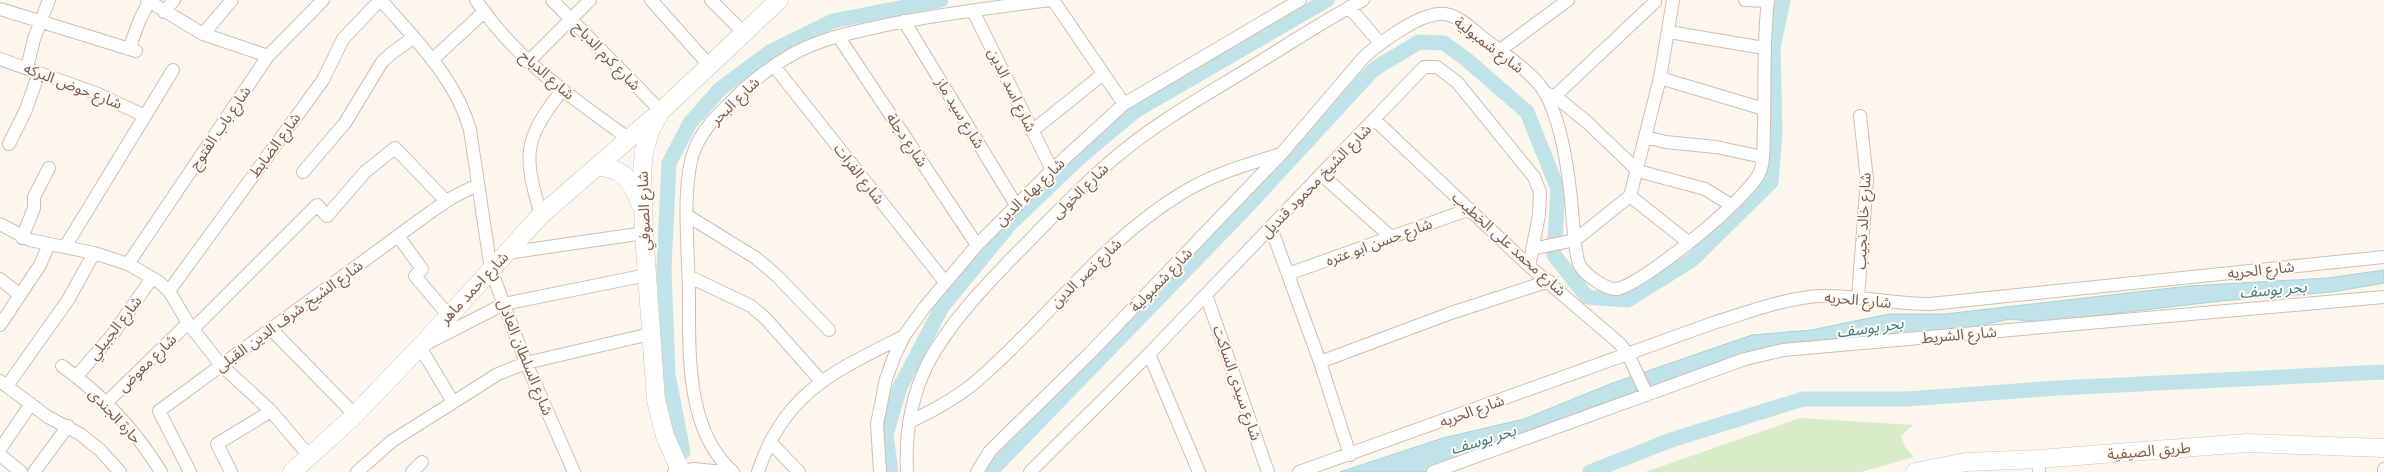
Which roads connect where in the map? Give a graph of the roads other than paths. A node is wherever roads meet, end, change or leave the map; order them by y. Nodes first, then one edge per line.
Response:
1 (49, 0) edge
2 (174, 0) edge
3 (232, 0) edge
4 (323, 0) edge
5 (381, 0) edge
6 (476, 0) edge
7 (552, 0) edge
8 (651, 0) edge
9 (711, 0) edge
10 (779, 0) edge
11 (1052, 0) edge
12 (1300, 0) edge
13 (1363, 0) edge
14 (1568, 0) edge
15 (1673, 0) edge
16 (1745, 0) edge
17 (148, 1) edge
18 (589, 1) edge
19 (1655, 1) edge
20 (1768, 1) edge
21 (1286, 4) edge
22 (1349, 7) junction
23 (0, 9) edge
24 (973, 10) junction
25 (164, 12) junction
26 (484, 12) junction
27 (571, 20) junction
28 (904, 21) junction
29 (41, 22) junction
30 (1670, 26) junction
31 (744, 33) junction
32 (203, 34) junction
33 (838, 36) junction
34 (413, 38) junction
35 (1380, 43) junction
36 (1764, 48) junction
37 (1499, 51) junction
38 (268, 56) junction
39 (0, 59) edge
40 (432, 60) junction
41 (528, 62) junction
42 (709, 65) junction
43 (774, 66) junction
44 (27, 68) junction
45 (173, 70) dead end
46 (40, 73) junction
47 (1103, 74) junction
48 (1660, 78) junction
49 (562, 90) junction
50 (1550, 95) junction
51 (1124, 104) junction
52 (1764, 109) junction
53 (661, 111) junction
54 (145, 116) junction
55 (1860, 116) dead end
56 (1375, 120) junction
57 (1032, 131) junction
58 (1646, 137) junction
59 (628, 138) junction
60 (9, 144) dead end
61 (1282, 153) junction
62 (1763, 157) junction
63 (597, 166) junction
64 (50, 168) dead end
65 (1052, 170) junction
66 (1638, 171) junction
67 (303, 172) dead end
68 (1322, 175) junction
69 (477, 185) junction
70 (1630, 196) junction
71 (446, 201) junction
72 (1016, 205) junction
73 (1731, 206) junction
74 (1470, 209) junction
75 (643, 211) junction
76 (541, 214) junction
77 (688, 216) junction
78 (0, 224) edge
79 (1271, 228) junction
80 (644, 233) junction
81 (398, 236) junction
82 (1391, 237) junction
83 (22, 238) junction
84 (1575, 240) junction
85 (1688, 242) junction
86 (49, 244) junction
87 (977, 245) junction
88 (65, 247) junction
89 (1532, 249) junction
90 (94, 253) junction
91 (507, 253) junction
92 (2384, 257) edge
93 (128, 264) junction
94 (1529, 266) junction
95 (491, 270) junction
96 (1288, 274) junction
97 (647, 275) junction
98 (690, 277) junction
99 (152, 278) junction
100 (0, 279) edge
101 (1549, 281) junction
102 (945, 282) junction
103 (169, 291) junction
104 (20, 295) junction
105 (1206, 295) junction
106 (1858, 297) junction
107 (2384, 297) edge
108 (504, 304) junction
109 (448, 316) junction
110 (0, 325) edge
111 (190, 326) junction
112 (271, 329) junction
113 (829, 330) dead end
114 (650, 334) junction
115 (904, 336) junction
116 (420, 347) junction
117 (1148, 354) junction
118 (1628, 354) junction
119 (1320, 362) junction
120 (526, 363) junction
121 (222, 365) junction
122 (62, 366) dead end
123 (76, 376) junction
124 (822, 380) junction
125 (4, 384) edge
126 (1646, 393) junction
127 (453, 402) junction
128 (106, 403) junction
129 (31, 404) junction
130 (271, 411) junction
131 (355, 414) junction
132 (910, 422) junction
133 (68, 426) junction
134 (770, 442) junction
135 (2384, 448) edge
136 (0, 449) edge
137 (0, 455) edge
138 (1350, 455) junction
139 (422, 462) dead end
140 (1992, 466) edge
141 (2039, 466) edge
142 (303, 467) edge
143 (1941, 469) edge
144 (19, 471) edge
145 (679, 471) edge
146 (34, 472) edge
147 (120, 472) edge
148 (161, 472) edge
149 (190, 472) edge
150 (231, 472) edge
151 (357, 472) edge
152 (412, 472) edge
153 (573, 472) edge
154 (723, 472) edge
155 (733, 472) edge
156 (758, 472) edge
157 (799, 472) edge
158 (880, 472) edge
159 (907, 472) edge
160 (976, 472) edge
161 (1030, 472) edge
162 (1199, 472) edge
163 (1268, 472) edge
164 (1299, 472) edge
165 (1433, 472) edge
166 (1915, 472) edge

1 - 29 street
2 - 25 street
3 - 32 street
4 - 38 street, شارع باب الفتوح
5 - 34 street, شارع السلطان العادل
5 - 103 street, شارع الضابط
6 - 26 street, شارع الدباح
7 - 27 street, شارع كرم الدباح
8 - 42 street
9 - 31 street
10 - 31 street, شارع الصوفي
11 - 24 street, شارع البحر
11 - 47 street
12 - 21 street, شارع بهاء الدين
13 - 22 street, شارع الخولى
14 - 37 street
15 - 30 street
16 - 20 street
17 - 25 street
17 - 29 street
18 - 27 street
19 - 30 street
19 - 50 street
20 - 36 street, شارع شمبولية
21 - 51 street, شارع بهاء الدين
22 - 35 street
22 - 132 street, شارع الخولى
23 - 29 street
24 - 28 street, شارع البحر
24 - 57 street, شارع اسد الدين
25 - 32 street
26 - 40 street
26 - 41 street, شارع الدباح
27 - 41 street
27 - 53 street, شارع كرم الدباح
28 - 33 street, شارع البحر
28 - 72 street, شارع سيد ماز
29 - 44 street
30 - 36 street
30 - 48 street
31 - 42 street, شارع الصوفي
32 - 38 street
33 - 43 street, شارع البحر
33 - 87 street, شارع دجلة
34 - 40 street, شارع السلطان العادل
34 - 67 street
35 - 37 street, شارع شمبولية
35 - 61 street, شارع شمبولية
36 - 52 street, شارع شمبولية
37 - 50 street, شارع شمبولية
38 - 93 street, شارع باب الفتوح
39 - 44 street, شارع حوض البركه
40 - 69 street, شارع السلطان العادل
41 - 49 street, شارع الدباح
42 - 53 street, شارع الصوفي
43 - 77 street, شارع البحر
43 - 102 street, شارع الفرات
44 - 46 street, شارع حوض البركه
45 - 54 street
46 - 54 street, شارع حوض البركه
46 - 60 street
47 - 51 street
47 - 57 street
48 - 52 street
48 - 58 street
49 - 59 street, شارع الدباح
49 - 76 street
50 - 66 street
50 - 84 street, شارع شمبولية
51 - 65 street, شارع بهاء الدين
52 - 62 street, شارع شمبولية
53 - 59 street, شارع احمد ماهر
53 - 75 street, شارع الصوفي
54 - 88 street
55 - 106 street, شارع خالد نجيب
56 - 68 street, شارع الشيخ محمود قنديل
56 - 74 street, شارع محمد على الخطيب
56 - 89 street, شارع الشيخ محمود قنديل
57 - 65 street, شارع اسد الدين
58 - 62 street
58 - 66 street
59 - 63 street, شارع احمد ماهر
61 - 132 street, شارع نصر الدين
61 - 160 street, شارع شمبولية
62 - 73 street, شارع شمبولية
63 - 75 street
63 - 76 street, شارع احمد ماهر
64 - 83 street
65 - 72 street, شارع بهاء الدين
66 - 70 street
66 - 73 street
68 - 79 street, شارع الشيخ محمود قنديل
68 - 82 street
69 - 71 street, شارع الشيخ شرف الدين القبلى
69 - 95 street, شارع السلطان العادل
70 - 84 street
70 - 85 street
71 - 81 street, شارع الشيخ شرف الدين القبلى
71 - 111 street, شارع معوض
72 - 87 street, شارع بهاء الدين
73 - 85 street, شارع شمبولية
74 - 82 street, شارع حسن ابو عتره
74 - 94 street, شارع محمد على الخطيب
75 - 80 street, شارع الصوفي
76 - 91 street, شارع احمد ماهر
77 - 98 street, شارع البحر
77 - 113 street
78 - 83 street
79 - 96 street
79 - 105 street, شارع الشيخ محمود قنديل
80 - 91 street
80 - 97 street, شارع الصوفي
81 - 109 street
81 - 112 street, شارع الشيخ شرف الدين القبلى
82 - 96 street, شارع حسن ابو عتره
83 - 86 street
84 - 85 street, شارع شمبولية
84 - 89 street
86 - 88 street
86 - 104 street
87 - 102 street, شارع بهاء الدين
88 - 90 street
89 - 94 street, شارع الشيخ محمود قنديل
90 - 93 street
90 - 125 street
91 - 95 street, شارع احمد ماهر
92 - 106 street, شارع الحريه
93 - 99 street
94 - 101 street, شارع محمد على الخطيب
95 - 108 street, شارع السلطان العادل
95 - 109 street, شارع احمد ماهر
96 - 119 street
97 - 108 street
97 - 114 street, شارع الصوفي
98 - 124 street
98 - 155 street, شارع البحر
99 - 103 street
99 - 123 street, شارع الجبيلي
100 - 104 street
101 - 118 street, شارع محمد على الخطيب
101 - 119 street
102 - 115 street, شارع بهاء الدين
103 - 111 street
104 - 110 street
105 - 117 street, شارع الشيخ محمود قنديل
105 - 163 street, شارع سيدى الساكت
106 - 118 street, شارع الحريه
107 - 126 street, شارع الشريط
108 - 116 street
108 - 120 street, شارع السلطان العادل
109 - 116 street, شارع احمد ماهر
111 - 121 street
111 - 128 street, شارع معوض
112 - 121 street, شارع الشيخ شرف الدين القبلى
112 - 131 street
114 - 120 street
114 - 145 street, شارع الصوفي
115 - 124 street
115 - 158 street, شارع بهاء الدين
116 - 127 street
116 - 131 street, شارع احمد ماهر
117 - 161 street, شارع الشيخ محمود قنديل
117 - 162 street
118 - 126 street, شارع محمد على الخطيب
118 - 138 street, شارع الحريه
119 - 138 street
120 - 127 street
120 - 153 street, شارع السلطان العادل
121 - 130 street
121 - 149 street, شارع الشيخ شرف الدين القبلى
122 - 123 street, حارة الجندى
123 - 128 street, حارة الجندى
124 - 134 street
125 - 129 street
126 - 165 street, شارع الشريط
127 - 151 street
128 - 148 street, حارة الجندى
129 - 133 street
129 - 136 street
130 - 142 street
130 - 150 street
131 - 142 street, شارع احمد ماهر
132 - 159 street, شارع الخولى
133 - 146 street
133 - 147 street
134 - 156 street
134 - 157 street
135 - 141 street, طريق الصيفية
137 - 144 street
138 - 164 street, شارع الحريه
139 - 152 street
140 - 141 street, طريق الصيفية
140 - 143 street, طريق الصيفية
143 - 166 street, طريق الصيفية
145 - 154 street

